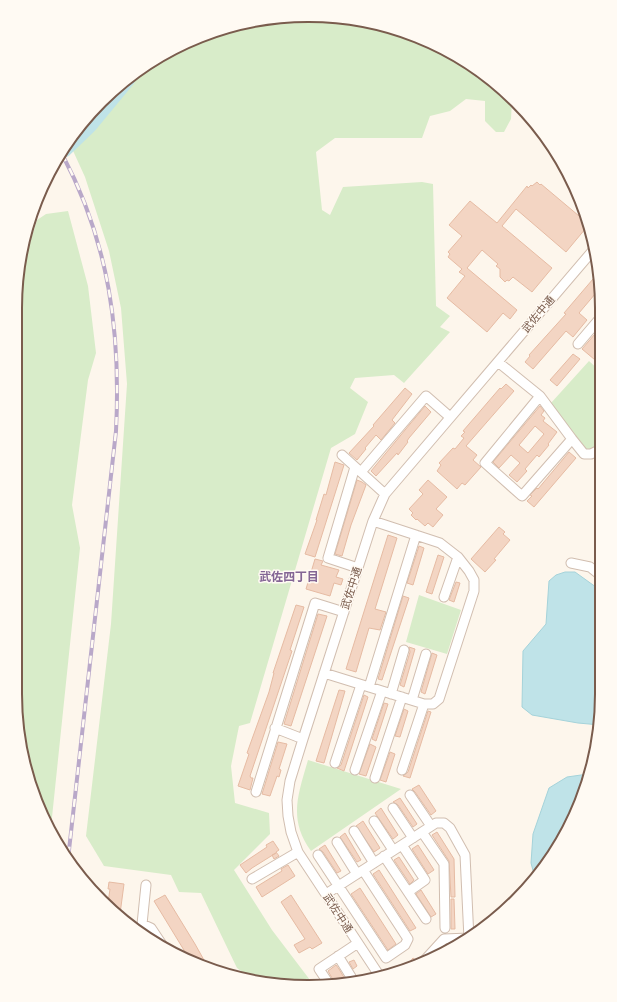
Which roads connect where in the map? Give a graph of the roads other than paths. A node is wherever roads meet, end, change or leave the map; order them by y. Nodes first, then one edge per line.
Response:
1 (589, 255) edge
2 (595, 324) edge
3 (578, 344) dead end
4 (498, 362) junction
5 (540, 396) junction
6 (450, 417) junction
7 (572, 439) junction
8 (595, 452) edge
9 (342, 455) dead end
10 (358, 470) junction
11 (385, 494) junction
12 (373, 521) junction
13 (416, 535) junction
14 (458, 558) junction
15 (571, 563) dead end
16 (358, 568) junction
17 (595, 571) edge
18 (444, 597) dead end
19 (344, 612) junction
20 (404, 650) dead end
21 (426, 654) dead end
22 (324, 673) junction
23 (365, 686) junction
24 (386, 692) junction
25 (402, 697) junction
26 (412, 700) junction
27 (424, 704) junction
28 (276, 728) junction
29 (303, 739) junction
30 (335, 763) dead end
31 (356, 770) dead end
32 (402, 770) dead end
33 (375, 778) dead end
34 (256, 792) dead end
35 (410, 795) dead end
36 (393, 808) dead end
37 (374, 821) dead end
38 (431, 826) junction
39 (354, 831) dead end
40 (422, 832) junction
41 (413, 838) junction
42 (337, 842) dead end
43 (402, 845) junction
44 (393, 850) junction
45 (298, 852) junction
46 (318, 855) dead end
47 (384, 856) junction
48 (374, 863) junction
49 (360, 872) junction
50 (252, 880) dead end
51 (146, 885) dead end
52 (338, 886) junction
53 (408, 892) junction
54 (326, 894) junction
55 (426, 919) dead end
56 (142, 927) edge
57 (445, 928) dead end
58 (145, 929) edge
59 (469, 931) edge
60 (157, 937) edge
61 (458, 938) edge
62 (358, 943) junction
63 (432, 951) edge
64 (338, 956) junction
65 (377, 971) edge
66 (351, 977) edge
67 (325, 979) edge

1 - 4 street, 武佐中通
2 - 3 street
4 - 5 street
4 - 6 street, 武佐中通
5 - 7 street
5 - 7 street
6 - 10 street
6 - 11 street, 武佐中通
7 - 8 street
9 - 10 street
10 - 11 street
10 - 16 street
11 - 12 street, 武佐中通
12 - 13 street
12 - 16 street, 武佐中通
13 - 14 street
13 - 23 street
14 - 18 street
14 - 27 street
15 - 17 street
16 - 19 street, 武佐中通
19 - 22 street, 武佐中通
19 - 28 street
20 - 24 street
21 - 26 street
22 - 23 street
22 - 29 street, 武佐中通
23 - 24 street
23 - 30 street
24 - 25 street
24 - 31 street
25 - 26 street
25 - 33 street
26 - 27 street
27 - 32 street
28 - 29 street
28 - 34 street
29 - 45 street, 武佐中通
35 - 38 street
36 - 41 street
37 - 44 street
38 - 40 street
38 - 59 street
39 - 48 street
40 - 41 street
40 - 57 street
41 - 43 street
42 - 49 street
43 - 44 street
43 - 53 street
44 - 47 street
45 - 50 street
45 - 54 street, 武佐中通
46 - 52 street
47 - 48 street
47 - 53 street
48 - 49 street
49 - 52 street
49 - 52 street
51 - 56 street
52 - 54 street
53 - 55 street
54 - 62 street, 武佐中通
58 - 60 street
61 - 63 street
62 - 64 street
62 - 65 street, 武佐中通
64 - 66 street
64 - 67 street

